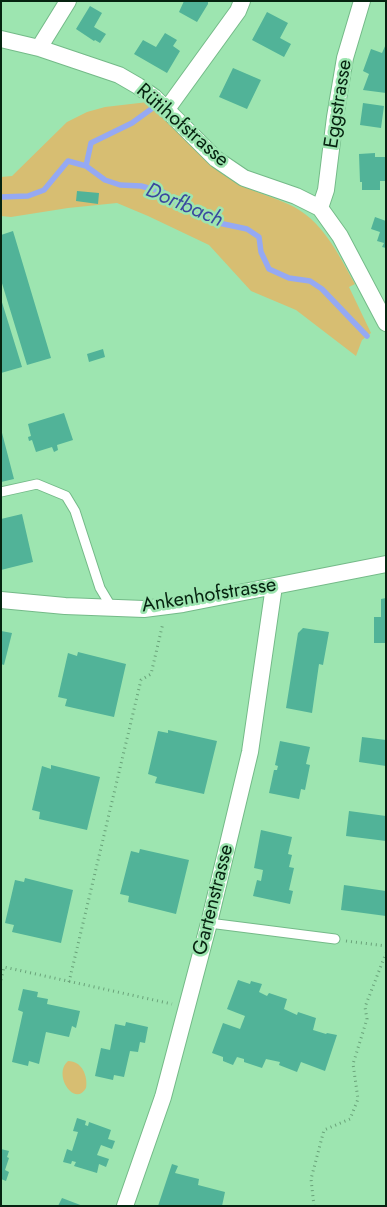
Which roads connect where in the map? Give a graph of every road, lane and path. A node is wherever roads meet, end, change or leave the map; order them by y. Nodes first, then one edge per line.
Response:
1 (68, 1) edge
2 (242, 1) edge
3 (362, 1) edge
4 (1, 39) edge
5 (40, 48) junction
6 (167, 109) junction
7 (320, 208) junction
8 (386, 323) edge
9 (1, 492) edge
10 (386, 564) edge
11 (274, 586) junction
12 (1, 600) edge
13 (112, 608) junction
14 (164, 617) dead end
15 (209, 922) junction
16 (335, 939) joint
17 (386, 946) edge
18 (386, 953) edge
19 (1, 980) edge
20 (69, 982) junction
21 (187, 1008) junction
22 (125, 1206) edge
23 (314, 1206) edge

1 - 5 street
2 - 6 street
3 - 7 street, Eggstrasse
4 - 5 street, Rütihofstrasse
5 - 6 street, Rütihofstrasse
6 - 7 street, Rütihofstrasse
7 - 8 street, Rütihofstrasse
9 - 13 lane
10 - 11 street, Ankenhofstrasse
11 - 13 street, Ankenhofstrasse
11 - 15 street, Gartenstrasse
12 - 13 street, Ankenhofstrasse
14 - 20 path
15 - 16 lane
15 - 21 street, Gartenstrasse
16 - 17 path
18 - 23 path
19 - 20 path
20 - 21 path
21 - 22 street, Gartenstrasse

